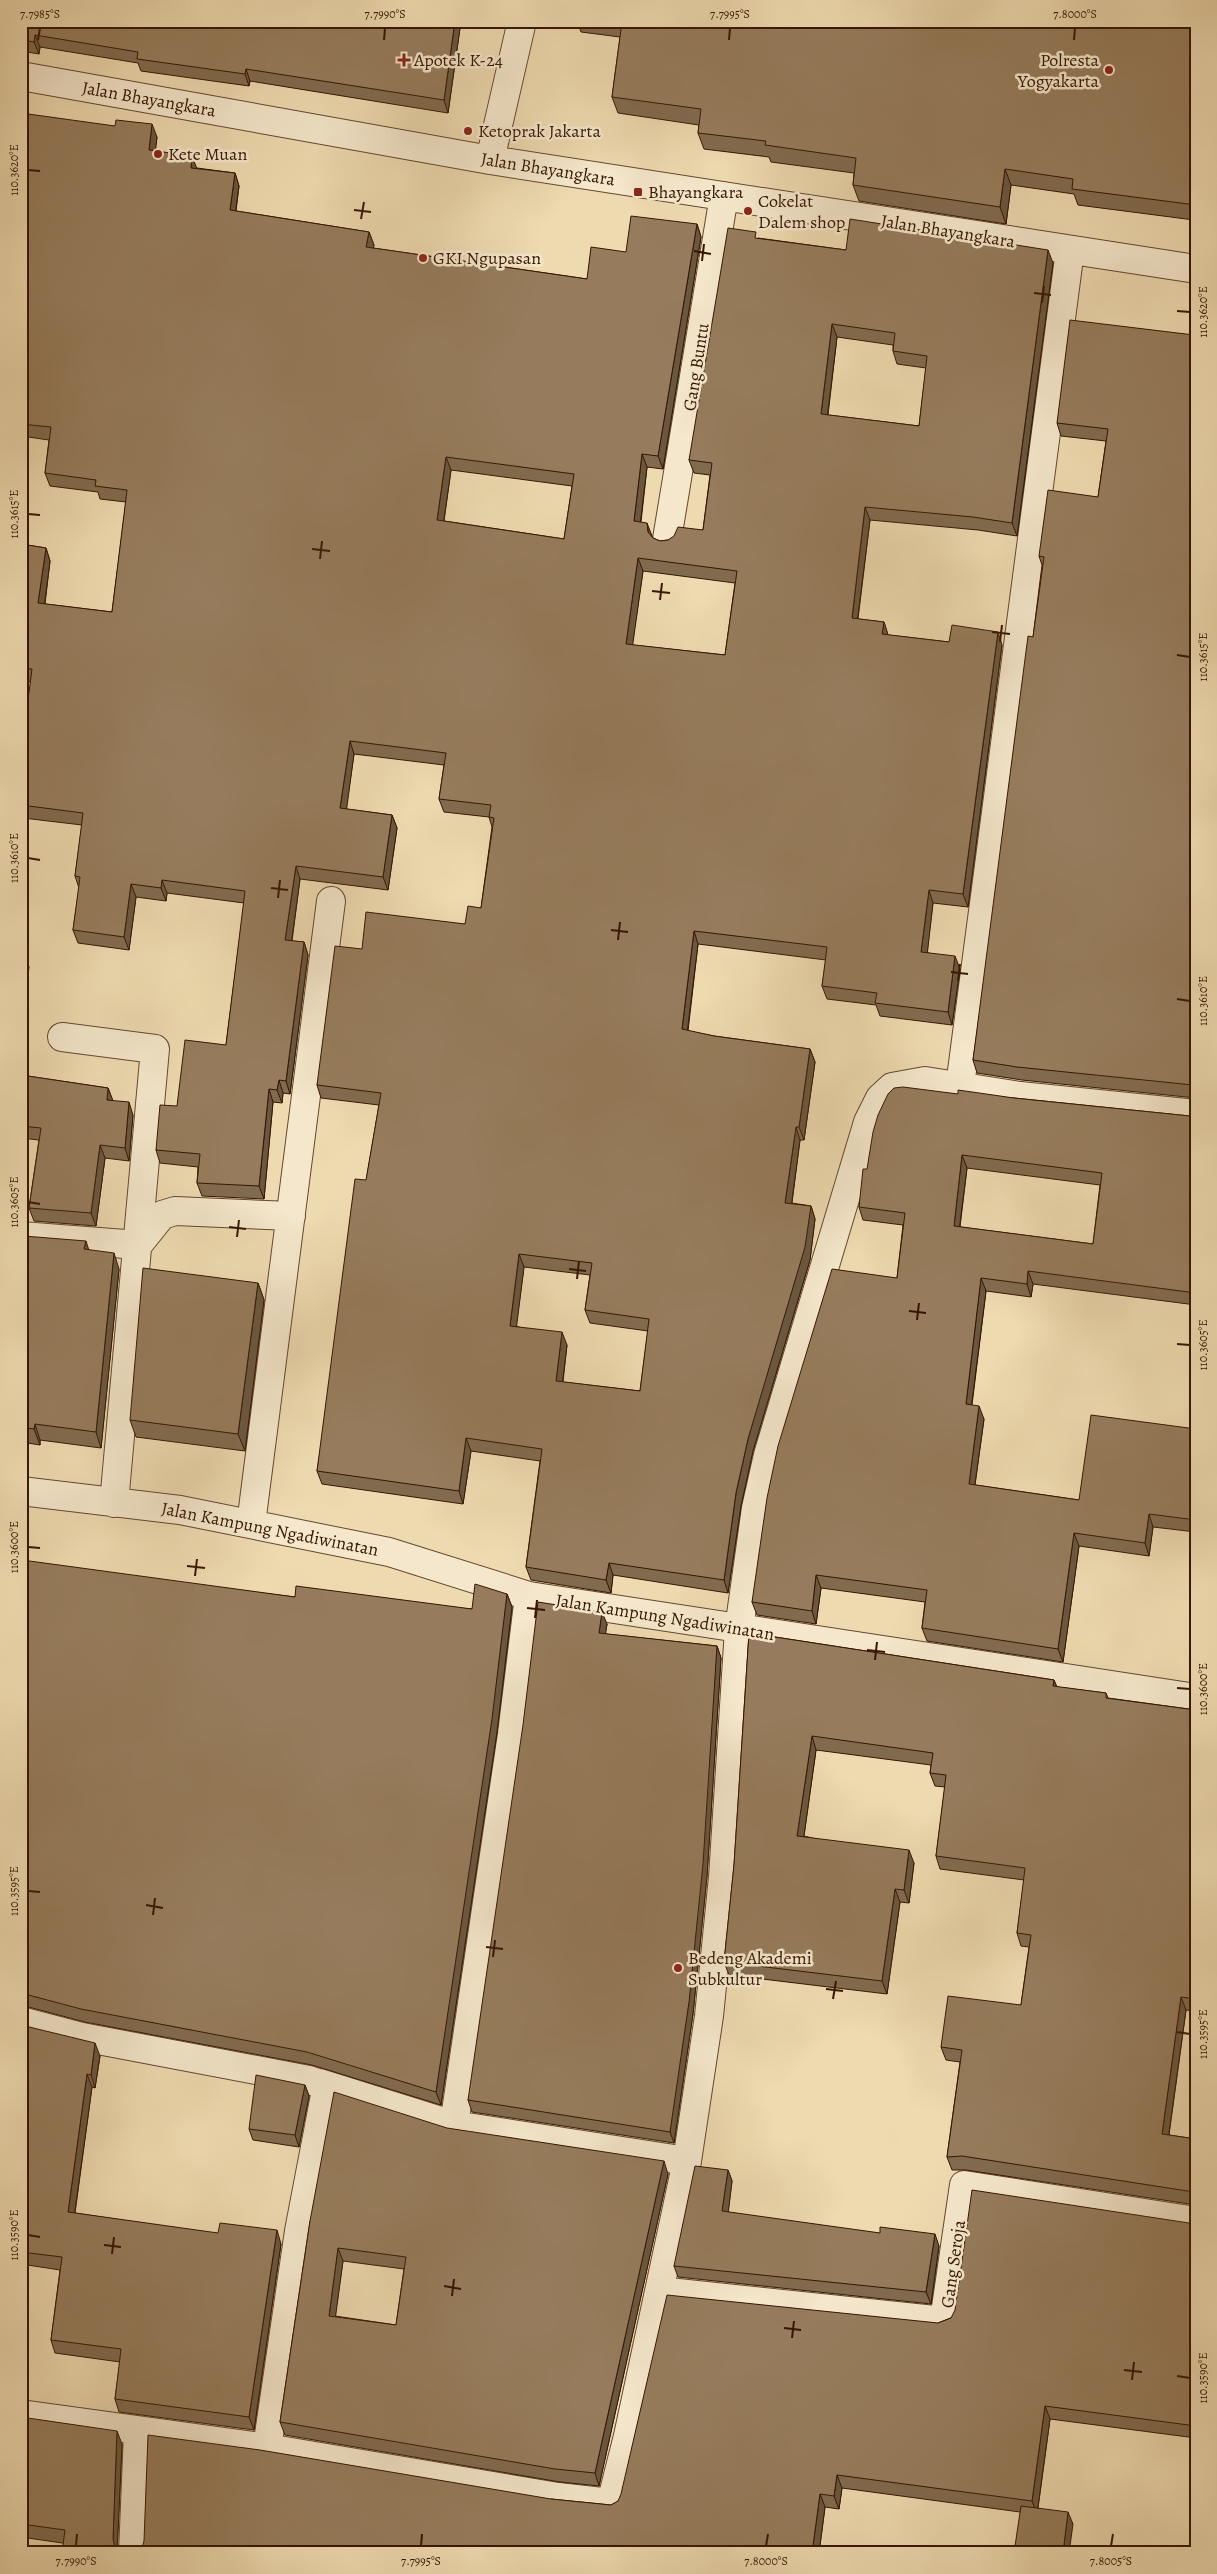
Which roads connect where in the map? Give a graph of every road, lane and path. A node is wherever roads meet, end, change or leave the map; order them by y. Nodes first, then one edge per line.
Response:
1 (522, 21) edge
2 (21, 76) edge
3 (490, 160) junction
4 (724, 196) junction
5 (1070, 250) junction
6 (1196, 269) edge
7 (668, 539) edge
8 (331, 901) dead end
9 (62, 1037) dead end
10 (960, 1086) junction
11 (1196, 1114) edge
12 (291, 1216) junction
13 (21, 1236) edge
14 (138, 1245) junction
15 (21, 1491) edge
16 (114, 1503) junction
17 (251, 1524) junction
18 (529, 1596) junction
19 (739, 1629) junction
20 (1196, 1698) edge
21 (21, 2021) edge
22 (320, 2083) junction
23 (454, 2125) junction
24 (687, 2161) junction
25 (1196, 2221) edge
26 (660, 2291) junction
27 (21, 2414) edge
28 (138, 2432) junction
29 (267, 2448) junction
30 (133, 2553) edge

1 - 3 street
2 - 3 street, Jalan Bhayangkara
3 - 4 street, Jalan Bhayangkara
4 - 5 street, Jalan Bhayangkara
4 - 7 street, Gang Buntu
5 - 6 street, Jalan Bhayangkara
5 - 10 street
8 - 12 street
9 - 14 street
10 - 11 street
10 - 19 street
12 - 14 street
12 - 17 street
13 - 14 street
14 - 16 street
15 - 16 street, Jalan Kampung Ngadiwinatan
16 - 17 street, Jalan Kampung Ngadiwinatan
17 - 18 street, Jalan Kampung Ngadiwinatan
18 - 19 street, Jalan Kampung Ngadiwinatan
18 - 23 street
19 - 20 street, Jalan Kampung Ngadiwinatan
19 - 24 street
21 - 22 street
22 - 23 street
22 - 29 street
23 - 24 street
24 - 26 street
25 - 26 street, Gang Seroja
26 - 29 street
27 - 28 street
28 - 29 street
28 - 30 street

